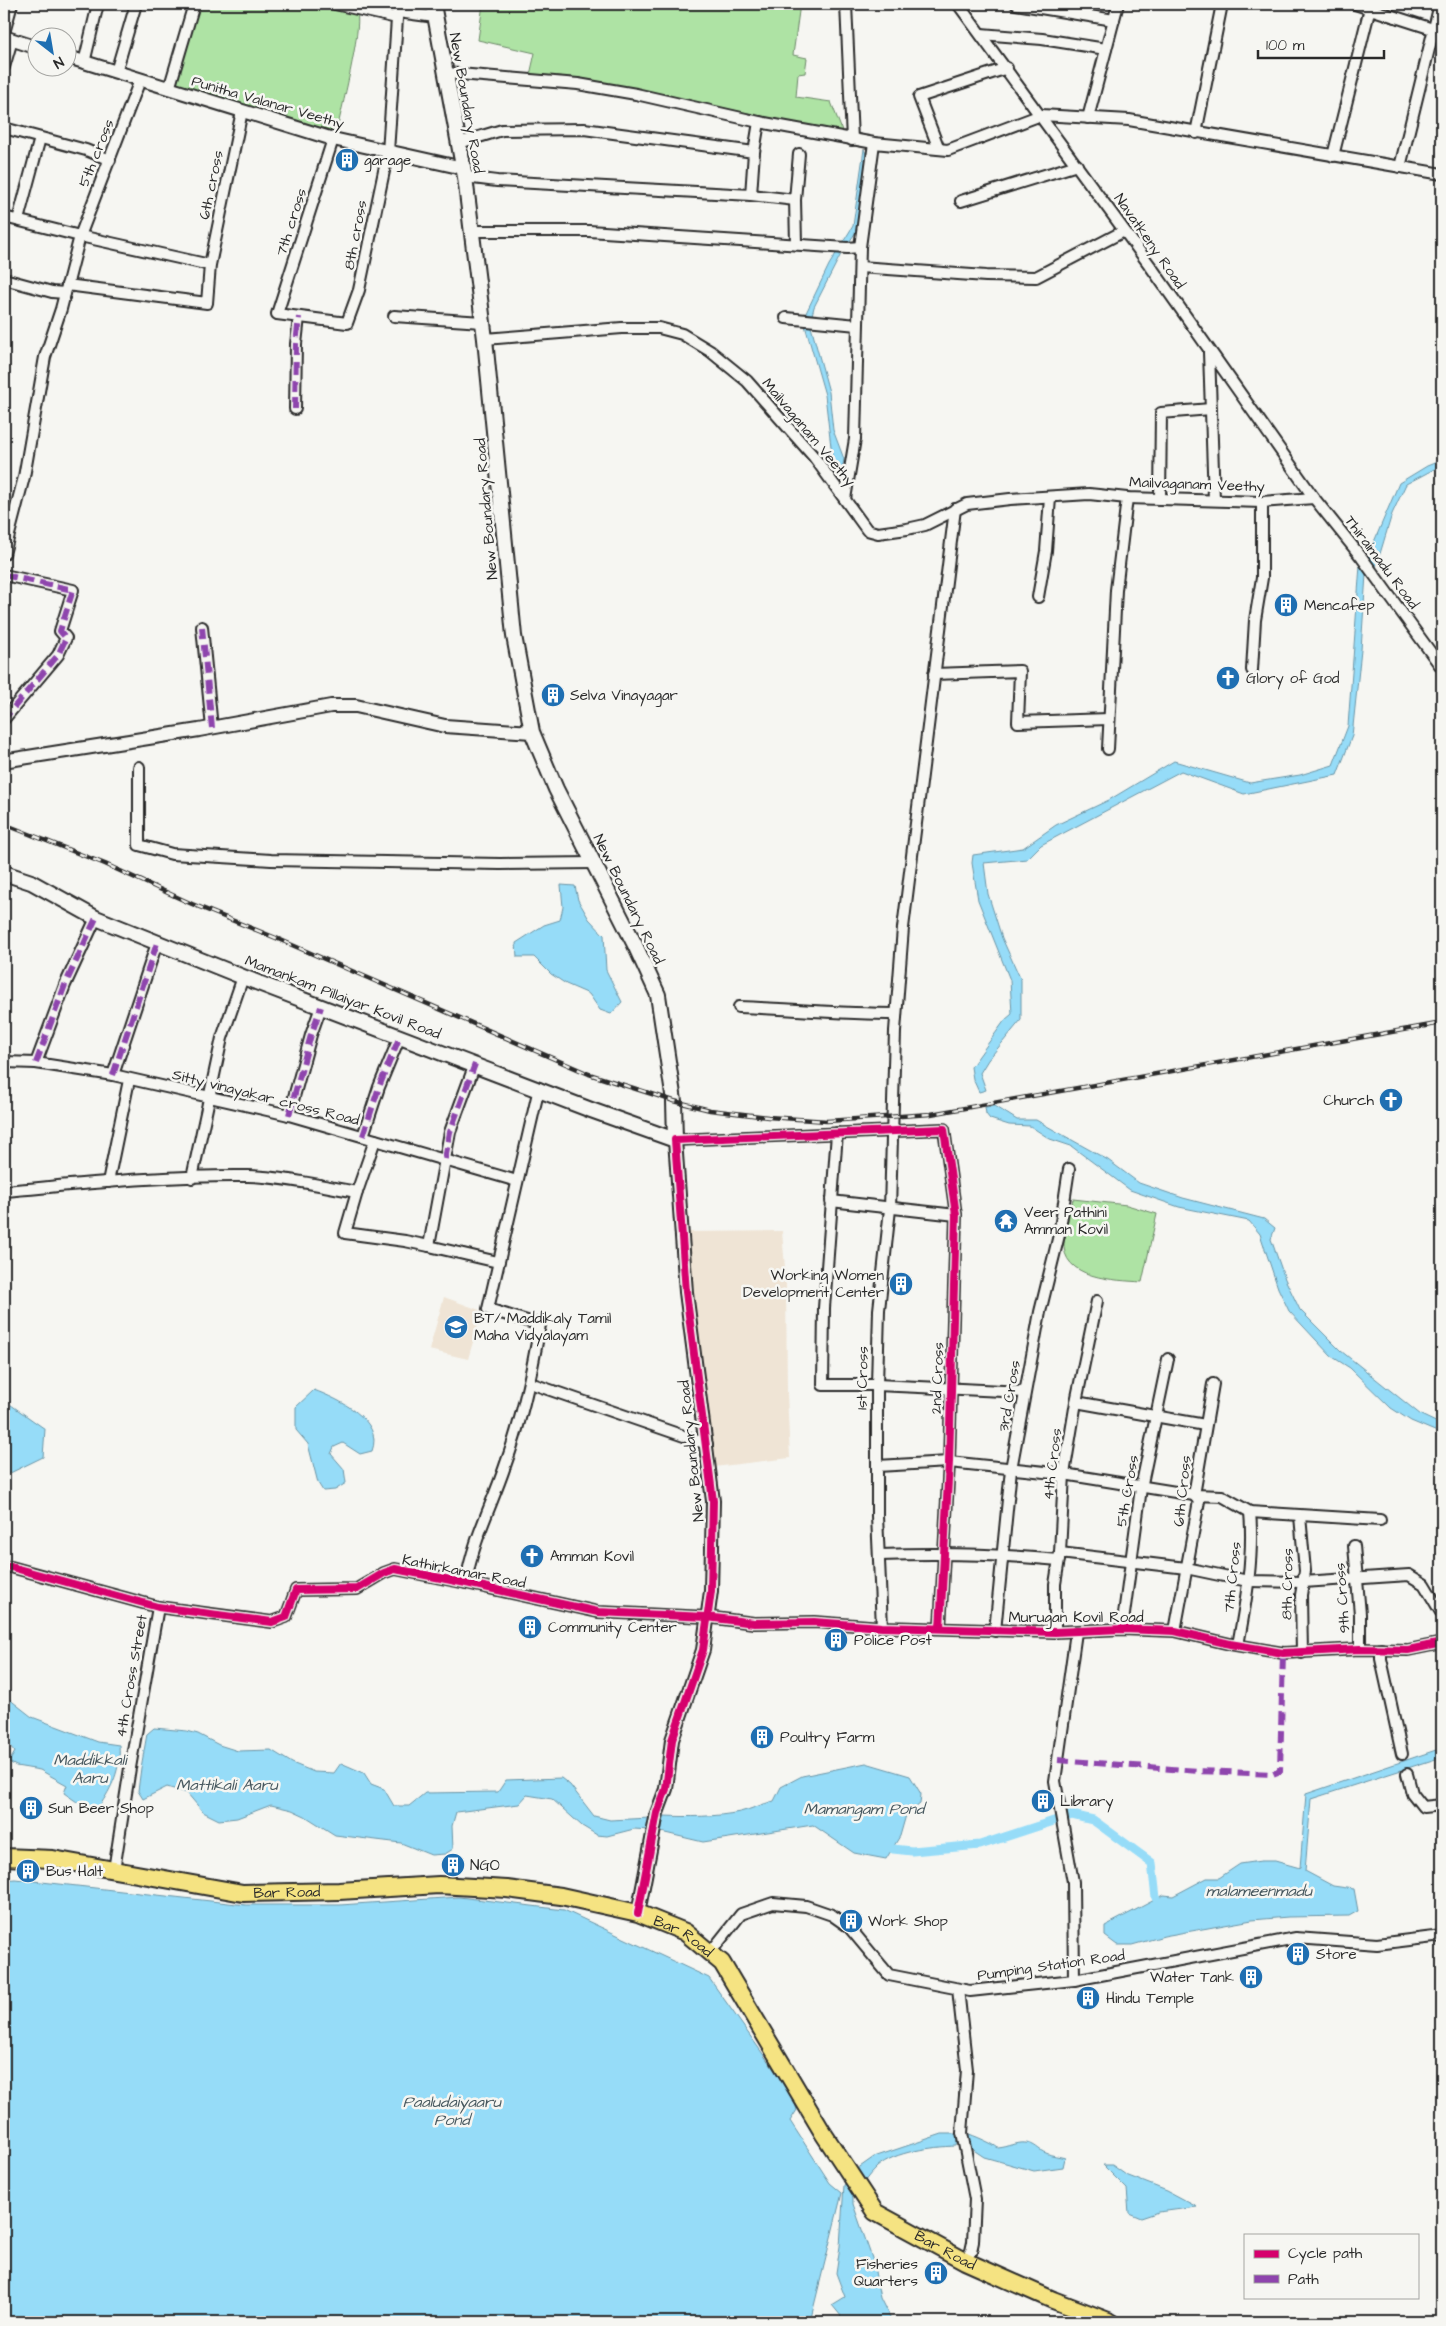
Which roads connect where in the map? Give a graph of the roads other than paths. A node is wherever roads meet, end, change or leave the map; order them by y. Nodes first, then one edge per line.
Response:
1 (12, 4) edge
2 (98, 4) edge
3 (136, 4) edge
4 (194, 4) edge
5 (334, 4) edge
6 (846, 4) edge
7 (958, 4) edge
8 (1016, 4) edge
9 (1118, 4) edge
10 (1222, 4) edge
11 (1355, 4) edge
12 (1440, 4) edge
13 (1042, 6) edge
14 (1371, 6) edge
15 (434, 10) edge
16 (398, 11) edge
17 (1114, 20) junction
18 (1437, 30) edge
19 (981, 34) junction
20 (7, 37) edge
21 (28, 44) edge
22 (1106, 49) junction
23 (78, 61) edge
24 (84, 63) junction
25 (4, 67) edge
26 (1007, 68) junction
27 (116, 72) junction
28 (447, 73) junction
29 (140, 80) junction
30 (169, 89) junction
31 (242, 111) junction
32 (1041, 115) junction
33 (1088, 118) junction
34 (759, 122) junction
35 (4, 128) edge
36 (1196, 133) junction
37 (40, 138) junction
38 (333, 138) junction
39 (852, 140) junction
40 (459, 143) junction
41 (874, 144) junction
42 (939, 150) junction
43 (388, 152) junction
44 (754, 152) junction
45 (799, 154) dead end
46 (1332, 156) junction
47 (110, 160) junction
48 (1077, 165) junction
49 (1400, 167) junction
50 (464, 173) junction
51 (1442, 174) edge
52 (750, 195) junction
53 (795, 200) junction
54 (961, 201) dead end
55 (4, 217) edge
56 (18, 220) junction
57 (470, 230) junction
58 (1124, 230) junction
59 (80, 236) junction
60 (796, 243) junction
61 (860, 247) junction
62 (210, 265) junction
63 (860, 268) junction
64 (4, 279) edge
65 (66, 289) junction
66 (394, 316) dead end
67 (299, 317) junction
68 (786, 318) dead end
69 (482, 322) junction
70 (856, 324) junction
71 (485, 339) junction
72 (1209, 351) junction
73 (295, 409) dead end
74 (1211, 409) junction
75 (1050, 498) junction
76 (1127, 498) junction
77 (1314, 498) junction
78 (845, 499) junction
79 (1160, 499) junction
80 (1214, 500) junction
81 (1262, 502) junction
82 (954, 509) junction
83 (4, 554) edge
84 (4, 575) edge
85 (1038, 597) dead end
86 (202, 627) dead end
87 (1442, 668) edge
88 (1252, 670) dead end
89 (934, 674) junction
90 (4, 719) edge
91 (1109, 719) junction
92 (212, 728) junction
93 (532, 732) junction
94 (1108, 750) dead end
95 (6, 759) edge
96 (139, 767) dead end
97 (594, 863) junction
98 (4, 873) edge
99 (96, 918) junction
100 (157, 943) junction
101 (243, 977) junction
102 (322, 1007) junction
103 (739, 1008) dead end
104 (896, 1014) junction
105 (400, 1036) junction
106 (4, 1062) edge
107 (36, 1064) junction
108 (475, 1064) junction
109 (112, 1075) junction
110 (129, 1080) junction
111 (539, 1088) junction
112 (210, 1098) junction
113 (289, 1116) junction
114 (891, 1130) junction
115 (837, 1133) junction
116 (363, 1136) junction
117 (375, 1140) junction
118 (676, 1140) junction
119 (445, 1159) junction
120 (1069, 1169) dead end
121 (192, 1178) junction
122 (517, 1181) junction
123 (108, 1182) junction
124 (4, 1191) edge
125 (357, 1192) junction
126 (832, 1201) junction
127 (890, 1209) junction
128 (956, 1215) junction
129 (429, 1246) junction
130 (498, 1262) junction
131 (1097, 1301) dead end
132 (1168, 1359) dead end
133 (530, 1383) junction
134 (1213, 1384) dead end
135 (877, 1385) junction
136 (950, 1389) junction
137 (1024, 1392) junction
138 (1076, 1402) junction
139 (1157, 1414) junction
140 (1205, 1425) junction
141 (707, 1444) junction
142 (949, 1462) junction
143 (877, 1466) junction
144 (1011, 1469) junction
145 (1064, 1474) junction
146 (1142, 1488) junction
147 (1194, 1495) junction
148 (1250, 1512) junction
149 (1300, 1516) junction
150 (1380, 1520) dead end
151 (1354, 1546) dead end
152 (944, 1553) junction
153 (880, 1555) junction
154 (1004, 1555) junction
155 (1059, 1557) junction
156 (1131, 1563) junction
157 (4, 1567) edge
158 (1186, 1568) junction
159 (1357, 1579) junction
160 (1248, 1581) junction
161 (466, 1582) junction
162 (1303, 1582) junction
163 (158, 1607) junction
164 (1442, 1614) edge
165 (708, 1617) junction
166 (882, 1627) junction
167 (940, 1628) junction
168 (1122, 1629) junction
169 (995, 1630) junction
170 (1175, 1631) junction
171 (1055, 1632) junction
172 (1076, 1632) junction
173 (1442, 1643) edge
174 (1238, 1645) junction
175 (1360, 1649) junction
176 (1381, 1649) junction
177 (1302, 1653) junction
178 (1402, 1754) dead end
179 (1407, 1774) dead end
180 (1442, 1805) edge
181 (4, 1857) edge
182 (114, 1870) junction
183 (638, 1913) junction
184 (1442, 1936) edge
185 (710, 1953) junction
186 (1074, 1980) junction
187 (958, 1989) junction
188 (965, 2261) junction
189 (1111, 2322) edge

1 - 20 street
2 - 24 street
3 - 27 street
4 - 30 street
5 - 16 street
6 - 39 street
7 - 19 street, Navatkeny Road
8 - 13 street
9 - 17 street
10 - 36 street
11 - 14 street
12 - 18 street
13 - 17 street
14 - 18 street
14 - 46 street
15 - 16 street
15 - 28 main road, New Boundary Road
16 - 43 street, 8th cross
17 - 22 street
18 - 49 street
19 - 22 street
19 - 26 street, Navatkeny Road
20 - 21 street
20 - 25 street
22 - 33 street
23 - 24 street, Punitha Valanar Veethy
24 - 27 street, Punitha Valanar Veethy
26 - 32 street, Navatkeny Road
26 - 42 street
27 - 29 street, Punitha Valanar Veethy
28 - 34 street
28 - 40 main road, New Boundary Road
29 - 30 street, Punitha Valanar Veethy
29 - 47 street, 5th cross
30 - 31 street, Punitha Valanar Veethy
31 - 38 street, Punitha Valanar Veethy
31 - 62 street, 6th cross
32 - 33 street
32 - 42 street
32 - 48 street, Navatkeny Road
33 - 36 street
34 - 39 street
34 - 44 street
35 - 37 street
36 - 46 street
37 - 47 street
37 - 56 street
38 - 43 street, Punitha Valanar Veethy
38 - 67 street, 7th cross
39 - 41 street
40 - 44 street
40 - 50 main road, New Boundary Road
41 - 42 street
41 - 61 street
43 - 50 street, Punitha Valanar Veethy
43 - 67 street, 8th cross
44 - 52 street
45 - 53 street
46 - 49 street
47 - 59 street, 5th cross
48 - 54 street
48 - 58 street, Navatkeny Road
49 - 51 street
50 - 52 street
50 - 57 main road, New Boundary Road
52 - 53 street
53 - 60 street
55 - 56 street
56 - 59 street
57 - 60 street
57 - 69 main road, New Boundary Road
58 - 63 street
58 - 72 street, Navatkeny Road
59 - 62 street
59 - 65 street, 5th cross
60 - 61 street
61 - 63 street
62 - 65 street, 6th cross
63 - 70 street
64 - 65 street
65 - 83 street, 5th cross
66 - 69 street
67 - 73 street
68 - 70 street
69 - 71 main road, New Boundary Road
70 - 78 street
71 - 78 street, Mailvaganam Veethy
71 - 93 main road, New Boundary Road
72 - 74 street
72 - 77 street, Navatkeny Road
74 - 79 street
74 - 80 street
75 - 76 street, Mailvaganam Veethy
75 - 82 street, Mailvaganam Veethy
75 - 85 street
76 - 79 street, Mailvaganam Veethy
76 - 91 street
77 - 81 street, Mailvaganam Veethy
77 - 87 street, Thiraimadu Road
78 - 82 street, Mailvaganam Veethy
79 - 80 street, Mailvaganam Veethy
80 - 81 street, Mailvaganam Veethy
81 - 88 street
82 - 89 street, 1st Cross
84 - 90 street
86 - 92 street
89 - 91 street
89 - 104 street, 1st Cross
91 - 94 street
92 - 93 street
92 - 95 street
93 - 97 main road, New Boundary Road
96 - 97 street
97 - 118 main road, New Boundary Road
98 - 99 main road, Mamankam Pillaiyar Kovil Road
99 - 100 main road, Mamankam Pillaiyar Kovil Road
99 - 107 street
100 - 101 main road, Mamankam Pillaiyar Kovil Road
100 - 109 street
101 - 102 main road, Mamankam Pillaiyar Kovil Road
101 - 112 street
102 - 105 main road, Mamankam Pillaiyar Kovil Road
102 - 113 street
103 - 104 street
104 - 114 street, 1st Cross
105 - 108 main road, Mamankam Pillaiyar Kovil Road
105 - 116 street
106 - 107 street, Sitty vinayakar cross Road
107 - 109 street, Sitty vinayakar cross Road
108 - 111 main road, Mamankam Pillaiyar Kovil Road
108 - 119 street
109 - 110 street, Sitty vinayakar cross Road
110 - 112 street, Sitty vinayakar cross Road
110 - 123 street
111 - 118 main road, Mamankam Pillaiyar Kovil Road
111 - 122 street
112 - 113 street, Sitty vinayakar cross Road
112 - 121 street
113 - 116 street, Sitty vinayakar cross Road
114 - 115 street
114 - 127 street, 1st Cross
114 - 128 street, 2nd Cross
115 - 118 street
115 - 126 street
116 - 117 street, Sitty vinayakar cross Road
117 - 119 street, Sitty vinayakar cross Road
117 - 125 street
118 - 141 street, New Boundary Road
119 - 122 street, Sitty vinayakar cross Road
119 - 129 street
120 - 137 street, 3rd Cross
121 - 123 street
121 - 125 street
122 - 130 street
123 - 124 street
125 - 129 street
126 - 127 street
126 - 135 street
127 - 128 street
127 - 135 street, 1st Cross
128 - 136 street, 2nd Cross
129 - 130 street
130 - 133 street
131 - 138 street, 4th Cross
132 - 139 street, 5th Cross
133 - 141 street
133 - 161 street
134 - 140 street, 6th Cross
135 - 136 street
135 - 143 street, 1st Cross
136 - 137 street
136 - 142 street, 2nd Cross
137 - 144 street, 3rd Cross
138 - 139 street
138 - 145 street, 4th Cross
139 - 140 street
139 - 146 street, 5th Cross
140 - 147 street, 6th Cross
141 - 165 street, New Boundary Road
142 - 143 street
142 - 144 street
142 - 152 street, 2nd Cross
143 - 153 street, 1st Cross
144 - 145 street
144 - 154 street, 3rd Cross
145 - 146 street
145 - 155 street, 4th Cross
146 - 147 street
146 - 156 street, 5th Cross
147 - 148 street
147 - 158 street, 6th Cross
148 - 149 street
148 - 160 street, 7th Cross
149 - 150 street
149 - 162 street, 8th Cross
151 - 159 street, 9th Cross
152 - 153 street
152 - 154 street
152 - 167 street, 2nd Cross
153 - 166 street, 1st Cross
154 - 155 street
154 - 169 street, 3rd Cross
155 - 156 street
155 - 171 street, 4th Cross
156 - 158 street
156 - 168 street, 5th Cross
157 - 163 street, Kathirkamar Road
158 - 160 street
158 - 170 street, 6th Cross
159 - 162 street
159 - 164 street
159 - 175 street, 9th Cross
160 - 162 street
160 - 174 street, 7th Cross
161 - 163 street, Kathirkamar Road
161 - 165 street, Kathirkamar Road
162 - 177 street, 8th Cross
163 - 182 street, 4th Cross Street
165 - 166 street, Murugan Kovil Road
165 - 183 street, New Boundary Road
166 - 167 street, Murugan Kovil Road
167 - 169 street, Murugan Kovil Road
168 - 170 street, Murugan Kovil Road
168 - 172 street, Murugan Kovil Road
169 - 171 street, Murugan Kovil Road
170 - 174 street, Murugan Kovil Road
171 - 172 street, Murugan Kovil Road
172 - 186 street
173 - 176 street, Murugan Kovil Road
174 - 177 street, Murugan Kovil Road
175 - 176 street, Murugan Kovil Road
175 - 177 street, Murugan Kovil Road
176 - 178 street
179 - 180 street
181 - 182 main road, Bar Road
182 - 183 main road, Bar Road
183 - 185 main road, Bar Road
184 - 186 street, Pumping Station Road
185 - 187 street, Pumping Station Road
185 - 188 main road, Bar Road
186 - 187 street, Pumping Station Road
187 - 188 street
188 - 189 main road, Bar Road

